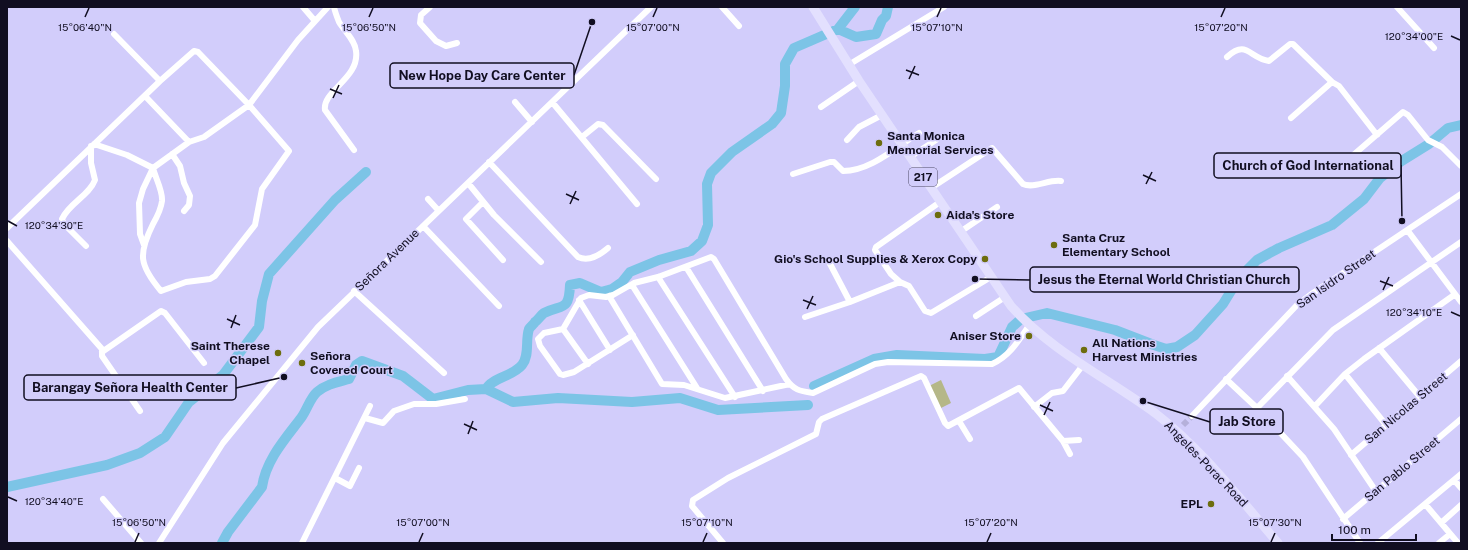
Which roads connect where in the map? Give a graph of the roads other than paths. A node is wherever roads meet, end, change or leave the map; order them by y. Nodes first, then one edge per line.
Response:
1 (303, 7) edge
2 (328, 7) edge
3 (334, 7) edge
4 (430, 7) edge
5 (651, 7) edge
6 (722, 7) edge
7 (813, 7) edge
8 (944, 7) edge
9 (1397, 7) edge
10 (315, 21) junction
11 (739, 26) dead end
12 (114, 34) dead end
13 (457, 43) dead end
14 (1434, 48) dead end
15 (1227, 57) dead end
16 (850, 64) junction
17 (160, 81) junction
18 (859, 81) junction
19 (1332, 82) junction
20 (145, 96) junction
21 (515, 102) dead end
22 (552, 102) junction
23 (249, 105) junction
24 (821, 107) dead end
25 (882, 115) junction
26 (1291, 118) dead end
27 (532, 122) junction
28 (919, 133) dead end
29 (1377, 134) junction
30 (582, 137) junction
31 (847, 140) dead end
32 (936, 140) dead end
33 (189, 142) junction
34 (901, 144) junction
35 (93, 145) junction
36 (354, 150) dead end
37 (172, 154) junction
38 (910, 157) junction
39 (489, 162) junction
40 (1461, 166) edge
41 (153, 168) junction
42 (1336, 170) dead end
43 (793, 174) dead end
44 (656, 179) dead end
45 (1061, 181) dead end
46 (468, 183) junction
47 (931, 188) junction
48 (1461, 194) edge
49 (428, 199) dead end
50 (483, 202) junction
51 (940, 202) junction
52 (637, 204) dead end
53 (997, 206) dead end
54 (438, 210) junction
55 (184, 211) dead end
56 (423, 226) junction
57 (7, 228) edge
58 (1408, 230) junction
59 (960, 232) junction
60 (7, 242) edge
61 (1461, 242) edge
62 (144, 245) junction
63 (86, 246) dead end
64 (608, 248) dead end
65 (503, 260) dead end
66 (828, 260) dead end
67 (541, 262) dead end
68 (1431, 262) junction
69 (686, 267) junction
70 (658, 277) junction
71 (991, 277) junction
72 (900, 282) junction
73 (632, 285) junction
74 (354, 291) junction
75 (1454, 295) junction
76 (609, 296) junction
77 (1005, 297) junction
78 (579, 300) junction
79 (850, 302) junction
80 (1461, 302) edge
81 (499, 306) dead end
82 (976, 316) dead end
83 (805, 317) dead end
84 (1028, 323) junction
85 (563, 329) junction
86 (633, 335) junction
87 (1379, 348) junction
88 (610, 350) junction
89 (102, 352) junction
90 (1461, 361) edge
91 (204, 363) dead end
92 (588, 364) junction
93 (1083, 365) junction
94 (444, 374) dead end
95 (1346, 374) junction
96 (1287, 376) junction
97 (1226, 378) junction
98 (790, 384) junction
99 (697, 388) junction
100 (763, 391) junction
101 (735, 397) junction
102 (1420, 397) junction
103 (465, 399) dead end
104 (370, 406) dead end
105 (1314, 406) junction
106 (1034, 407) junction
107 (1257, 408) junction
108 (140, 411) dead end
109 (1192, 416) tunnel mouth
110 (365, 418) junction
111 (1461, 419) edge
112 (959, 421) junction
113 (1386, 425) junction
114 (970, 439) dead end
115 (1079, 440) dead end
116 (1063, 441) junction
117 (1070, 454) dead end
118 (1351, 455) junction
119 (359, 468) dead end
120 (1461, 474) edge
121 (334, 478) junction
122 (1454, 480) junction
123 (1461, 488) edge
124 (1375, 490) junction
125 (103, 499) dead end
126 (1425, 504) junction
127 (1461, 505) edge
128 (1343, 519) junction
129 (1441, 523) junction
130 (1450, 534) junction
131 (141, 543) edge
132 (158, 543) edge
133 (302, 543) edge
134 (723, 543) edge
135 (1278, 543) edge
136 (1360, 543) edge
137 (1378, 543) edge
138 (1439, 543) edge
139 (1458, 543) edge

1 - 10 street
2 - 10 street
3 - 36 street
4 - 13 street
5 - 22 street, Señora Avenue
6 - 11 street
7 - 16 main road, Angeles-Porac Road / 217
8 - 16 street
9 - 14 street
10 - 23 street
12 - 17 street
15 - 19 street
16 - 18 main road, Angeles-Porac Road / 217
17 - 20 street
17 - 23 street
18 - 24 street
18 - 25 main road, Angeles-Porac Road / 217
19 - 26 street
19 - 29 street
20 - 33 street
20 - 35 street
21 - 27 street
22 - 27 street, Señora Avenue
22 - 30 street
23 - 33 street
23 - 62 street
25 - 31 street
25 - 34 main road, Angeles-Porac Road / 217
27 - 39 street, Señora Avenue
28 - 34 street
29 - 40 street
29 - 42 street
30 - 44 street
30 - 52 street
32 - 38 street
33 - 37 street
34 - 38 main road, Angeles-Porac Road / 217
34 - 43 street
35 - 41 street
35 - 57 street
35 - 63 street
37 - 41 street
37 - 55 street
38 - 47 main road, Angeles-Porac Road / 217
39 - 46 street, Señora Avenue
39 - 64 street
41 - 62 street
41 - 62 street
45 - 47 street
46 - 50 street
46 - 54 street, Señora Avenue
47 - 51 main road, Angeles-Porac Road / 217
48 - 58 street, San Isidro Street
49 - 54 street
50 - 65 street
50 - 67 street
51 - 59 main road, Angeles-Porac Road / 217
51 - 72 street
53 - 59 street
54 - 56 street, Señora Avenue
56 - 74 street, Señora Avenue
56 - 81 street
58 - 68 street
58 - 97 street, San Isidro Street
59 - 71 main road, Angeles-Porac Road / 217
60 - 89 street
61 - 68 street
66 - 79 street
68 - 75 street
68 - 96 street
69 - 70 street
69 - 98 street
69 - 100 street
70 - 73 street
70 - 101 street
71 - 72 street
71 - 77 main road, Angeles-Porac Road / 217
72 - 79 street
73 - 76 street
73 - 99 street
74 - 94 street
74 - 132 street, Señora Avenue
75 - 80 street
75 - 87 street
76 - 78 street
76 - 86 street
77 - 82 street
77 - 84 main road, Angeles-Porac Road / 217
78 - 85 street
78 - 88 street
79 - 83 street
84 - 93 main road, Angeles-Porac Road / 217
84 - 98 street
85 - 92 street
85 - 92 street
86 - 88 street
86 - 99 street
87 - 95 street
87 - 102 street
88 - 92 street
89 - 91 street
89 - 108 street
90 - 102 street, San Nicolas Street
93 - 106 street
93 - 135 main road, Angeles-Porac Road / 217
95 - 105 street
95 - 113 street
96 - 105 street
96 - 107 street
97 - 107 street
97 - 109 street, San Isidro Street
98 - 100 street
99 - 101 street
100 - 101 street
102 - 113 street, San Nicolas Street
103 - 110 street
104 - 110 street
105 - 118 street
106 - 112 street
106 - 116 street
107 - 128 street
110 - 121 street
111 - 124 street, San Pablo Street
112 - 114 street
112 - 134 street
113 - 118 street, San Nicolas Street
115 - 116 street
116 - 117 street
118 - 124 street
119 - 121 street
120 - 122 street
121 - 133 street
122 - 123 street
122 - 126 street
124 - 128 street, San Pablo Street
125 - 131 street
126 - 129 street
126 - 137 street
127 - 129 street
128 - 136 street
129 - 130 street
130 - 138 street
130 - 139 street

